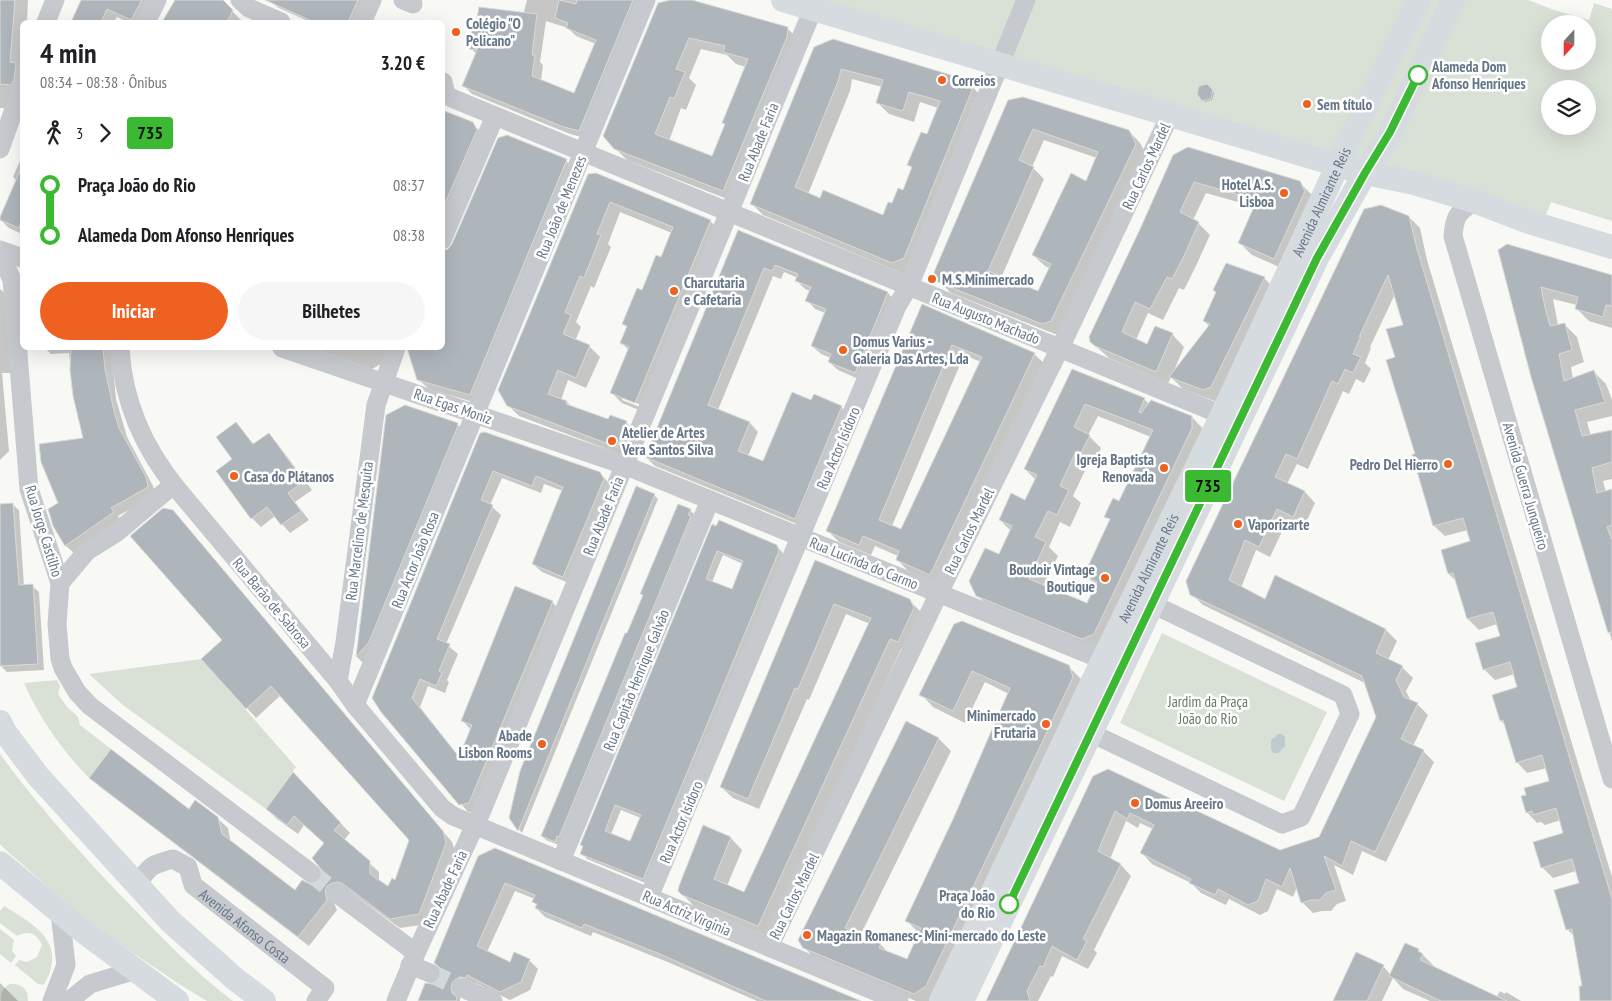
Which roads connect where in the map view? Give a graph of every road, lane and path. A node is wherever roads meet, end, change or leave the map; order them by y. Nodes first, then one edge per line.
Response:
1 (55, 0) edge
2 (157, 0) edge
3 (372, 0) edge
4 (646, 0) edge
5 (783, 0) edge
6 (1026, 0) edge
7 (1419, 0) edge
8 (1453, 0) edge
9 (246, 8) edge
10 (813, 9) junction
11 (47, 20) edge
12 (147, 20) edge
13 (276, 20) edge
14 (363, 20) edge
15 (1000, 64) junction
16 (445, 89) edge
17 (20, 93) edge
18 (1170, 115) junction
19 (495, 116) junction
20 (1362, 117) junction
21 (0, 149) edge
22 (583, 152) junction
23 (1338, 165) junction
24 (1365, 173) junction
25 (1474, 201) junction
26 (729, 212) junction
27 (445, 233) edge
28 (1612, 247) edge
29 (0, 252) edge
30 (20, 257) edge
31 (909, 286) junction
32 (1060, 348) junction
33 (120, 350) edge
34 (288, 350) edge
35 (395, 350) edge
36 (383, 382) junction
37 (475, 414) junction
38 (1227, 425) junction
39 (624, 465) junction
40 (173, 485) junction
41 (710, 500) junction
42 (801, 537) junction
43 (86, 551) junction
44 (53, 563) junction
45 (60, 583) junction
46 (939, 593) junction
47 (1152, 604) junction
48 (1112, 664) junction
49 (338, 680) junction
50 (355, 705) junction
51 (0, 722) edge
52 (1091, 733) junction
53 (1612, 779) edge
54 (475, 825) junction
55 (561, 861) junction
56 (3, 868) edge
57 (311, 873) tunnel mouth
58 (137, 885) junction
59 (336, 893) tunnel mouth
60 (650, 897) junction
61 (60, 913) junction
62 (770, 947) junction
63 (413, 959) junction
64 (136, 970) junction
65 (430, 973) tunnel mouth
66 (462, 988) tunnel mouth
67 (52, 1001) edge
68 (68, 1001) edge
69 (177, 1001) edge
70 (264, 1001) edge
71 (316, 1001) edge
72 (396, 1001) edge
73 (493, 1001) edge
74 (899, 1001) edge
75 (941, 1001) edge
76 (962, 1001) edge

1 - 11 street
2 - 12 street
3 - 14 street
4 - 22 street, Rua João de Menezes
5 - 10 main road
6 - 15 street, Rua Actor Isidoro
7 - 20 main road, Avenida Almirante Reis
8 - 24 main road, Avenida Almirante Reis
9 - 13 street
10 - 15 main road
10 - 26 street, Rua Abade Faria
15 - 18 main road
15 - 31 street, Rua Actor Isidoro
16 - 19 street, Rua Augusto Machado
17 - 21 street
18 - 23 main road
18 - 32 street, Rua Carlos Mardel
19 - 22 street, Rua Augusto Machado
19 - 27 street
20 - 23 main road, Avenida Almirante Reis
20 - 24 main road
22 - 26 street, Rua Augusto Machado
22 - 37 street, Rua João de Menezes
23 - 24 main road
23 - 38 main road, Avenida Almirante Reis
24 - 25 main road
24 - 38 main road, Avenida Almirante Reis
25 - 28 main road
25 - 53 street, Avenida Guerra Junqueiro
26 - 31 street, Rua Augusto Machado
26 - 39 street, Rua Abade Faria
29 - 30 street
29 - 44 street, Rua Jorge Castilho
31 - 32 street, Rua Augusto Machado
31 - 42 street, Rua Actor Isidoro
32 - 38 street, Rua Augusto Machado
32 - 46 street, Rua Carlos Mardel
33 - 40 street, Rua Barão de Sabrosa
34 - 36 street, Rua Egas Moniz
35 - 36 street, Rua Marcelino de Mesquita
36 - 37 street, Rua Egas Moniz
36 - 49 street, Rua Marcelino de Mesquita
37 - 39 street, Rua Egas Moniz
37 - 50 street, Rua Actor João Rosa
38 - 47 main road, Avenida Almirante Reis
38 - 48 main road, Avenida Almirante Reis
39 - 41 street, Rua Lucinda do Carmo
39 - 54 street, Rua Abade Faria
40 - 43 street
40 - 49 street, Rua Barão de Sabrosa
41 - 42 street, Rua Lucinda do Carmo
41 - 55 street, Rua Capitão Henrique Galvão
42 - 46 street, Rua Lucinda do Carmo
42 - 60 street, Rua Actor Isidoro
43 - 44 street
43 - 45 street
44 - 45 street, Rua Jorge Castilho
45 - 57 street, Rua Jorge Castilho
46 - 48 street, Rua Lucinda do Carmo
46 - 62 street, Rua Carlos Mardel
47 - 48 main road, Avenida Almirante Reis
47 - 52 street
48 - 52 main road, Avenida Almirante Reis
48 - 75 main road, Avenida Almirante Reis
49 - 50 street, Rua Barão de Sabrosa
50 - 54 street, Rua Barão de Sabrosa
51 - 58 main road
52 - 76 main road, Avenida Almirante Reis
54 - 55 street, Rua Actriz Virginia
54 - 63 street, Rua Abade Faria
55 - 60 street, Rua Actriz Virginia
56 - 61 main road
58 - 70 main road
58 - 71 street, Avenida Afonso Costa
59 - 63 street
60 - 62 street, Rua Actriz Virginia
61 - 64 main road
61 - 67 street
62 - 74 street, Rua Actriz Virginia
63 - 65 street
63 - 72 street, Rua Abade Faria
64 - 68 street
64 - 69 main road
66 - 73 street

